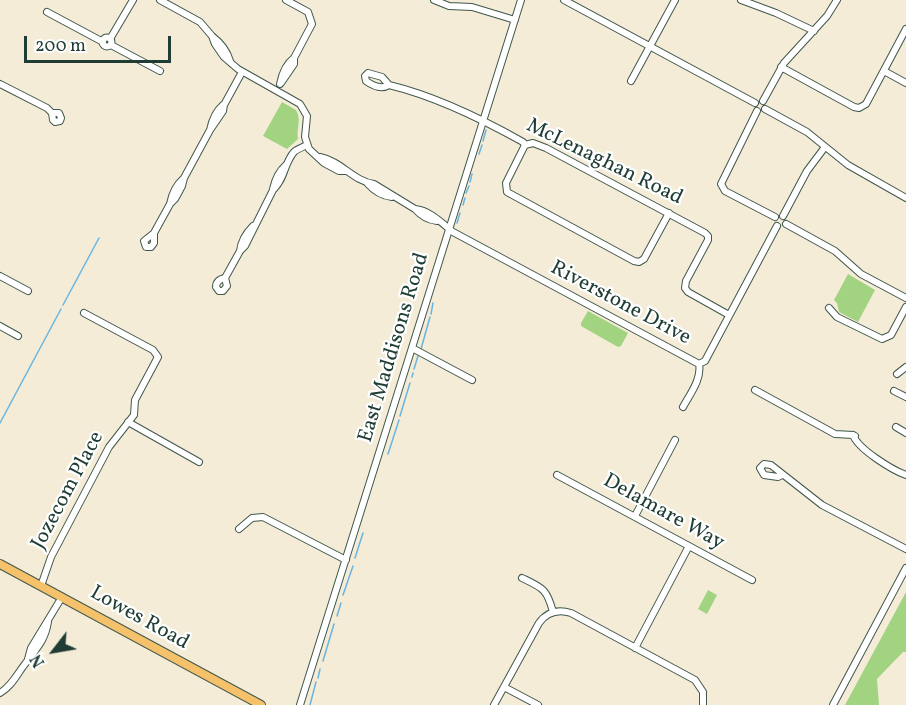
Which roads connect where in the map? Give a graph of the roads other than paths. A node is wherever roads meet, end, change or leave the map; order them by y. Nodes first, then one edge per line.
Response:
1 (131, 0) edge
2 (160, 0) edge
3 (286, 0) edge
4 (434, 0) edge
5 (521, 0) edge
6 (564, 0) edge
7 (675, 0) edge
8 (741, 0) edge
9 (837, 0) edge
10 (47, 12) dead end
11 (515, 20) junction
12 (906, 29) edge
13 (814, 31) junction
14 (108, 42) junction
15 (650, 47) junction
16 (781, 67) junction
17 (160, 71) dead end
18 (884, 71) junction
19 (242, 72) junction
20 (631, 81) dead end
21 (906, 82) edge
22 (0, 84) edge
23 (389, 85) dead end
24 (278, 87) junction
25 (763, 101) junction
26 (755, 103) junction
27 (765, 109) junction
28 (757, 111) junction
29 (52, 113) dead end
30 (483, 121) junction
31 (307, 145) junction
32 (525, 145) junction
33 (825, 147) junction
34 (906, 198) edge
35 (669, 213) junction
36 (783, 216) junction
37 (775, 217) junction
38 (786, 224) junction
39 (777, 226) junction
40 (449, 229) junction
41 (154, 233) dead end
42 (0, 276) edge
43 (225, 278) dead end
44 (28, 291) dead end
45 (906, 298) edge
46 (906, 307) edge
47 (829, 308) dead end
48 (84, 313) dead end
49 (729, 315) junction
50 (0, 326) edge
51 (18, 336) dead end
52 (412, 348) junction
53 (699, 364) junction
54 (906, 366) edge
55 (897, 374) dead end
56 (472, 380) dead end
57 (755, 390) dead end
58 (894, 391) dead end
59 (906, 397) edge
60 (683, 406) dead end
61 (128, 423) junction
62 (896, 427) dead end
63 (906, 433) edge
64 (675, 440) dead end
65 (199, 462) dead end
66 (906, 473) edge
67 (557, 475) dead end
68 (782, 475) dead end
69 (635, 516) junction
70 (239, 529) dead end
71 (690, 546) junction
72 (906, 549) edge
73 (346, 560) junction
74 (0, 564) edge
75 (906, 568) edge
76 (522, 578) dead end
77 (752, 580) dead end
78 (41, 586) junction
79 (62, 597) junction
80 (553, 612) junction
81 (635, 648) junction
82 (504, 687) junction
83 (2, 692) edge
84 (0, 698) edge
85 (261, 705) edge
86 (300, 705) edge
87 (494, 705) edge
88 (538, 705) edge
89 (703, 705) edge
90 (833, 705) edge

1 - 14 street
2 - 19 street
3 - 24 street
4 - 11 street
5 - 11 street, East Maddisons Road
6 - 15 street
7 - 15 street
8 - 13 street
9 - 13 street
10 - 14 street
11 - 30 street, East Maddisons Road
12 - 18 street
13 - 16 street
14 - 17 street
15 - 20 street
15 - 26 street
16 - 18 street
16 - 25 street
18 - 21 street
19 - 24 street
19 - 41 street
22 - 29 street
23 - 30 street, McLenaghan Road
24 - 31 street
25 - 26 street
25 - 27 street
26 - 28 street
27 - 28 street
27 - 33 street
28 - 37 street
30 - 32 street, McLenaghan Road
30 - 40 street, East Maddisons Road
31 - 40 street, Riverstone Drive
31 - 43 street
32 - 35 street, McLenaghan Road
32 - 35 street
33 - 34 street
33 - 36 street
35 - 49 street, McLenaghan Road
36 - 37 street
36 - 38 street
37 - 39 street
38 - 39 street
38 - 45 street
39 - 49 street, Riverstone Drive
40 - 52 street, East Maddisons Road
40 - 53 street, Riverstone Drive
42 - 44 street
46 - 47 street
48 - 61 street, Jozecom Place
49 - 53 street, Riverstone Drive
50 - 51 street
52 - 56 street
52 - 73 street, East Maddisons Road
53 - 60 street
54 - 55 street
57 - 66 street
58 - 59 street
61 - 65 street
61 - 78 street, Jozecom Place
62 - 63 street
64 - 69 street
67 - 69 street, Delamare Way
68 - 72 street
69 - 71 street, Delamare Way
70 - 73 street
71 - 77 street, Delamare Way
71 - 81 street
73 - 86 street, East Maddisons Road
74 - 78 main road, Lowes Road
75 - 90 street
76 - 80 street
78 - 79 main road, Lowes Road
79 - 83 street
79 - 85 main road, Lowes Road
80 - 81 street
80 - 82 street
81 - 89 street
82 - 87 street
82 - 88 street
83 - 84 street

